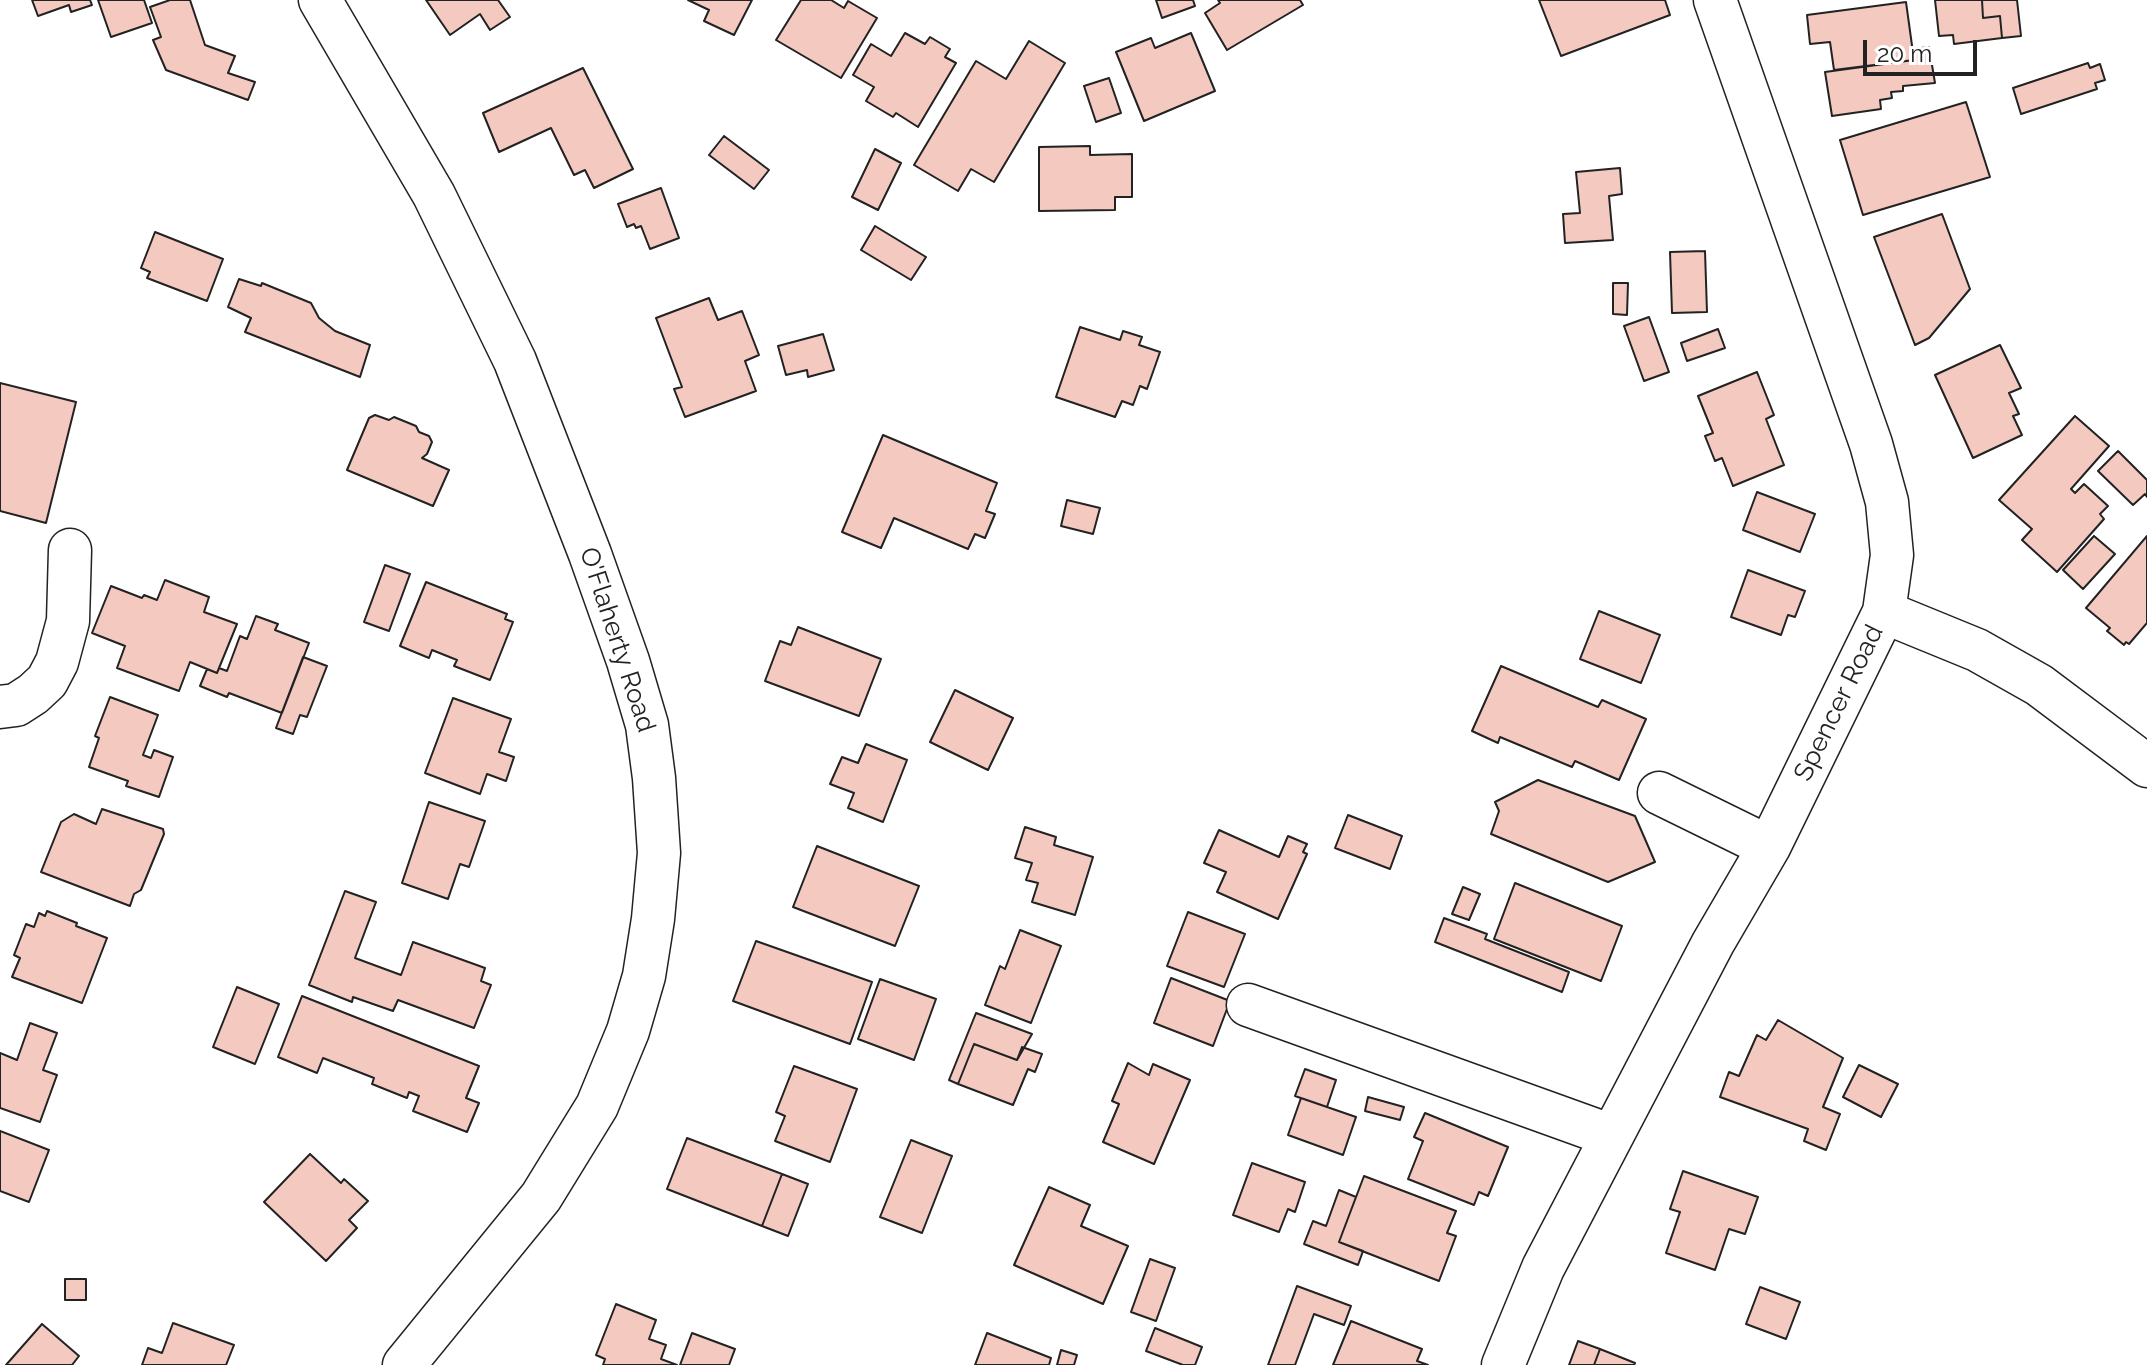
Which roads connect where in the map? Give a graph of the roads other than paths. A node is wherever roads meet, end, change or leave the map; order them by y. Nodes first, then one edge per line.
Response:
1 (320, 0) edge
2 (1715, 0) edge
3 (70, 550) dead end
4 (1884, 612) junction
5 (0, 707) edge
6 (2147, 766) edge
7 (1659, 793) dead end
8 (1769, 847) junction
9 (1248, 1005) dead end
10 (1612, 1136) junction
11 (404, 1365) edge
12 (1503, 1365) edge

1 - 11 street, O'Flaherty Road
2 - 4 street, Spencer Road
3 - 5 street
4 - 6 street
4 - 8 street, Spencer Road
7 - 8 street
8 - 10 street, Spencer Road
9 - 10 street
10 - 12 street, Spencer Road

